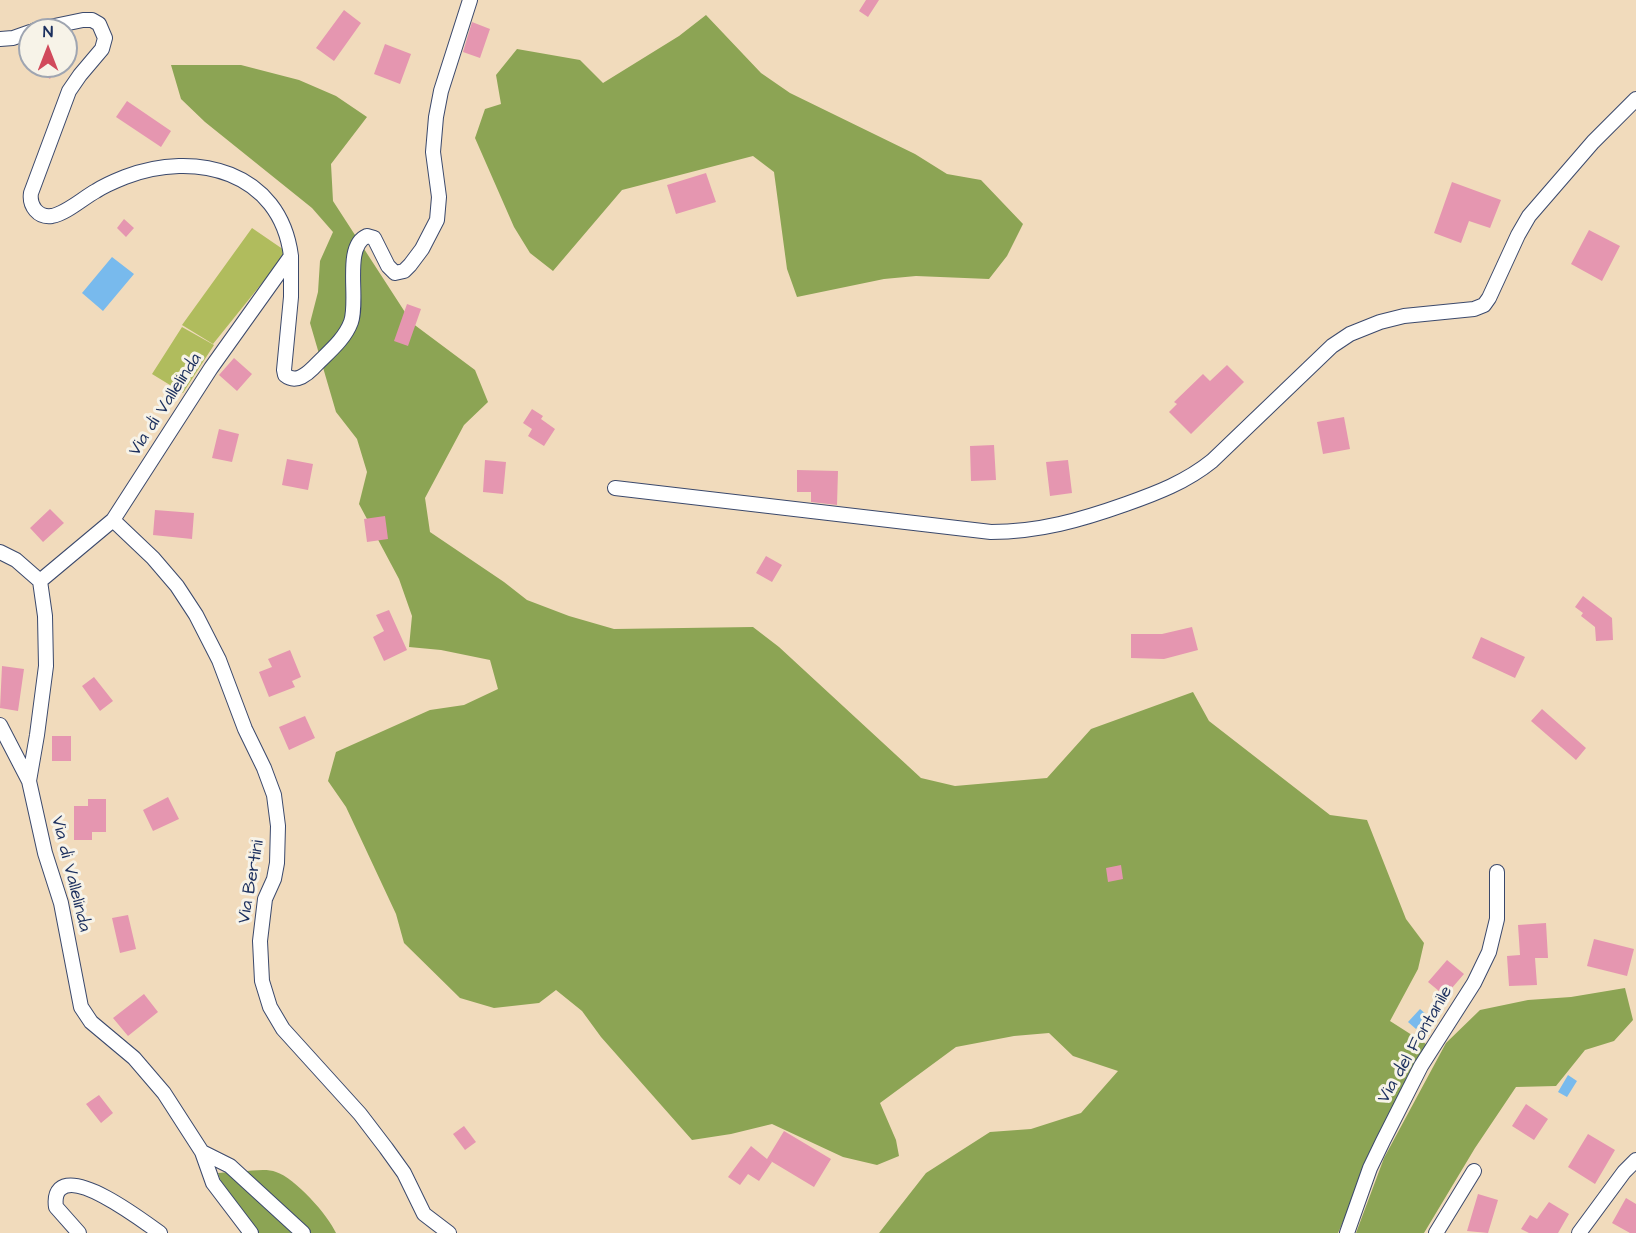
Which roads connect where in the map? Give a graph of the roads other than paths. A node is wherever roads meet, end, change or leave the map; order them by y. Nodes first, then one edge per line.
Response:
1 (470, 0) edge
2 (78, 21) edge
3 (18, 36) edge
4 (0, 39) edge
5 (78, 78) edge
6 (78, 78) edge
7 (1636, 99) edge
8 (291, 256) junction
9 (615, 488) dead end
10 (113, 520) junction
11 (0, 552) edge
12 (40, 581) junction
13 (0, 725) edge
14 (29, 781) junction
15 (1497, 872) dead end
16 (202, 1152) junction
17 (1636, 1160) edge
18 (1474, 1171) dead end
19 (79, 1233) edge
20 (160, 1233) edge
21 (251, 1233) edge
22 (303, 1233) edge
23 (449, 1233) edge
24 (1347, 1233) edge
25 (1436, 1233) edge
26 (1579, 1233) edge

1 - 8 street
2 - 6 street
3 - 4 street
5 - 8 street
7 - 9 street
8 - 10 street, Via di Vallelinda
10 - 12 street, Via di Vallelinda
10 - 23 street, Via Bertini
11 - 12 street
12 - 14 street, Via di Vallelinda
13 - 14 street
14 - 16 street, Via di Vallelinda
15 - 24 street, Via del Fontanile
16 - 21 street, Via di Vallelinda
16 - 22 street
17 - 26 street
18 - 25 street
19 - 20 street

